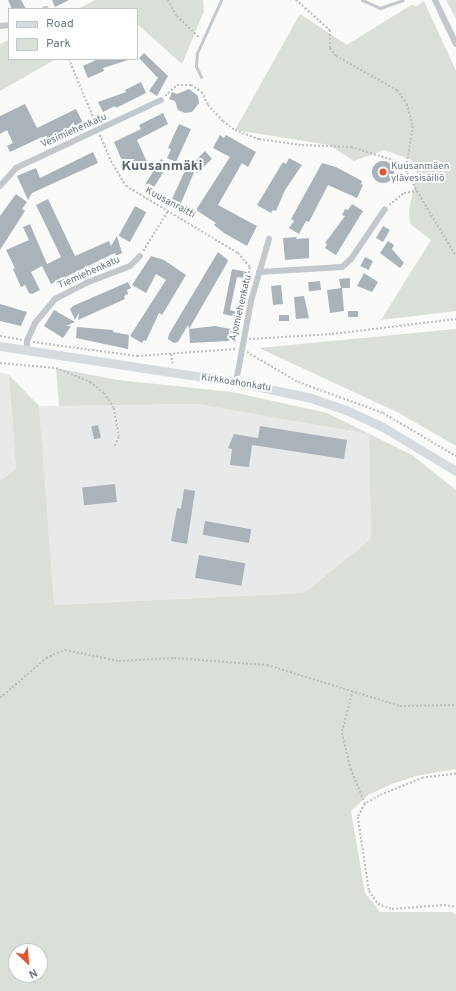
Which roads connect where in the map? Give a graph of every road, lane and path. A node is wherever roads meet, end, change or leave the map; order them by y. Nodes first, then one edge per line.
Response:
1 (168, 0) edge
2 (221, 0) edge
3 (296, 0) edge
4 (362, 0) edge
5 (403, 0) edge
6 (435, 0) edge
7 (202, 40) junction
8 (456, 44) edge
9 (69, 60) edge
10 (201, 78) dead end
11 (161, 100) joint
12 (98, 129) junction
13 (406, 170) junction
14 (0, 186) edge
15 (417, 191) junction
16 (385, 209) joint
17 (168, 211) junction
18 (269, 239) dead end
19 (140, 256) joint
20 (456, 256) edge
21 (259, 272) junction
22 (247, 288) dead end
23 (456, 319) edge
24 (244, 338) junction
25 (236, 341) dead end
26 (0, 346) edge
27 (235, 349) dead end
28 (27, 351) junction
29 (0, 363) edge
30 (236, 382) junction
31 (114, 448) dead end
32 (456, 471) edge
33 (353, 691) junction
34 (0, 698) edge
35 (456, 705) edge
36 (456, 774) edge
37 (365, 804) junction
38 (456, 908) edge

1 - 7 path
2 - 7 lane
3 - 13 path
4 - 5 lane
6 - 8 street
7 - 10 lane
9 - 12 path, Kuusanraitti
11 - 12 street, Vesimiehenkatu
11 - 13 path
12 - 14 street, Vesimiehenkatu
12 - 17 path, Kuusanraitti
13 - 15 path
15 - 16 path
15 - 20 path
16 - 21 street
17 - 19 path
17 - 22 path, Kuusanraitti
18 - 21 street, Ajomiehenkatu
19 - 28 street, Tiemiehenkatu
21 - 24 street, Ajomiehenkatu
23 - 24 path
24 - 30 street, Ajomiehenkatu
25 - 27 path
26 - 28 street, Kirkkoahonkatu
28 - 30 street, Kirkkoahonkatu
29 - 31 path
30 - 32 street, Kirkkoahonkatu
33 - 34 path
33 - 35 path
33 - 37 path
36 - 37 path
37 - 38 path

